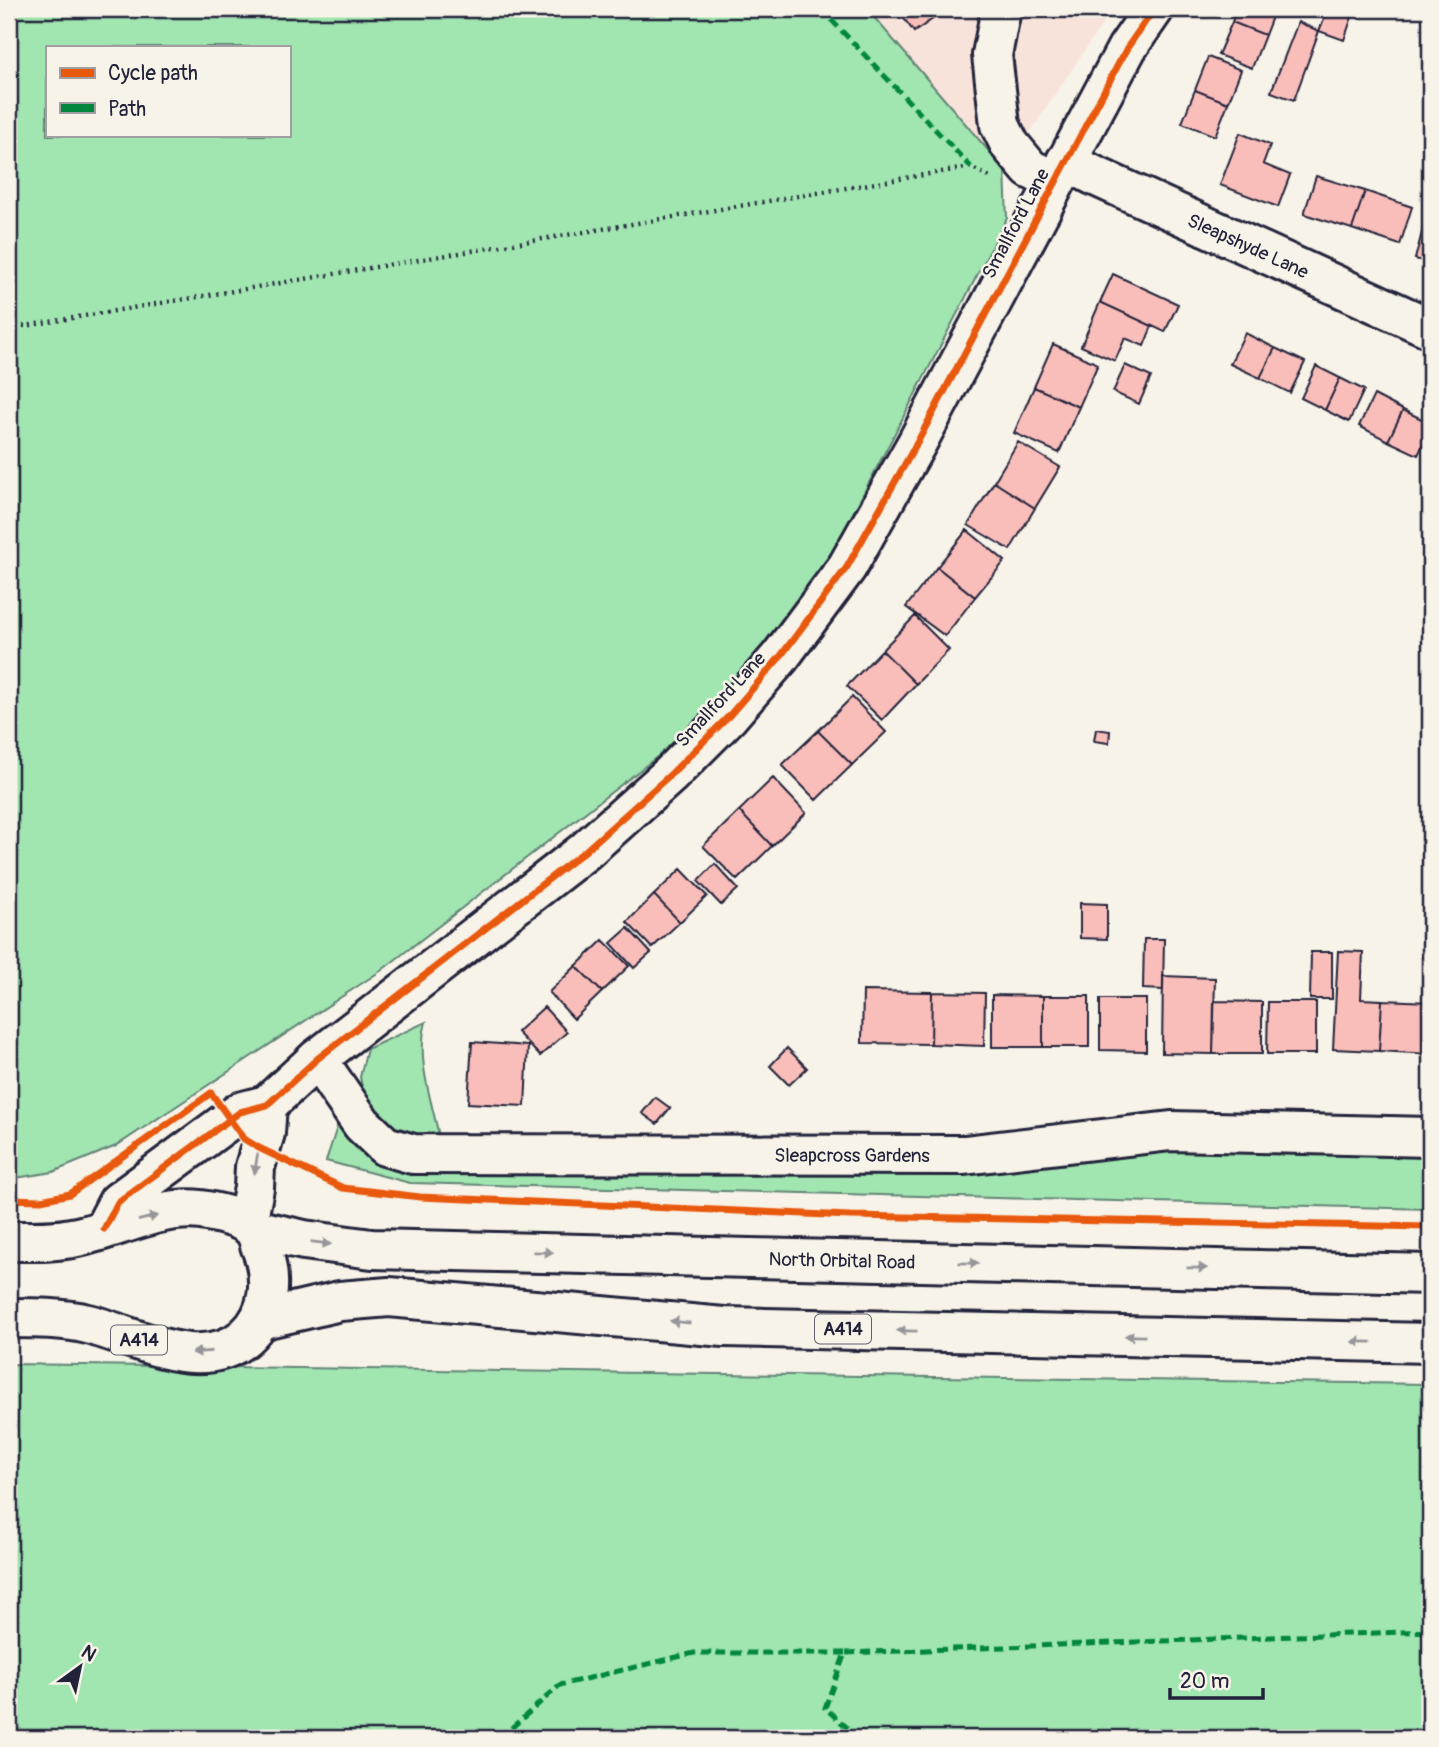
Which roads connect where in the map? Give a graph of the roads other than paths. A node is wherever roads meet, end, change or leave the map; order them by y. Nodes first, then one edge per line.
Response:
1 (1002, 9) edge
2 (1154, 9) edge
3 (1060, 171) junction
4 (1430, 328) edge
5 (317, 1059) junction
6 (267, 1105) junction
7 (1430, 1137) edge
8 (250, 1226) junction
9 (104, 1229) junction
10 (9, 1241) edge
11 (1430, 1274) edge
12 (9, 1318) edge
13 (259, 1320) junction
14 (1430, 1343) edge

1 - 3 main road, Sleapshyde Lane
2 - 3 main road, Smallford Lane
3 - 4 main road, Sleapshyde Lane
3 - 5 main road, Smallford Lane
5 - 6 main road, Smallford Lane
5 - 7 main road, Sleapcross Gardens
6 -> 8 main road
6 - 9 main road, Smallford Lane
9 -> 8 main road, North Orbital Road
8 -> 11 main road, North Orbital Road
8 - 13 main road
9 - 10 main road, North Orbital Road
13 -> 12 main road, A414
14 -> 13 main road, A414

